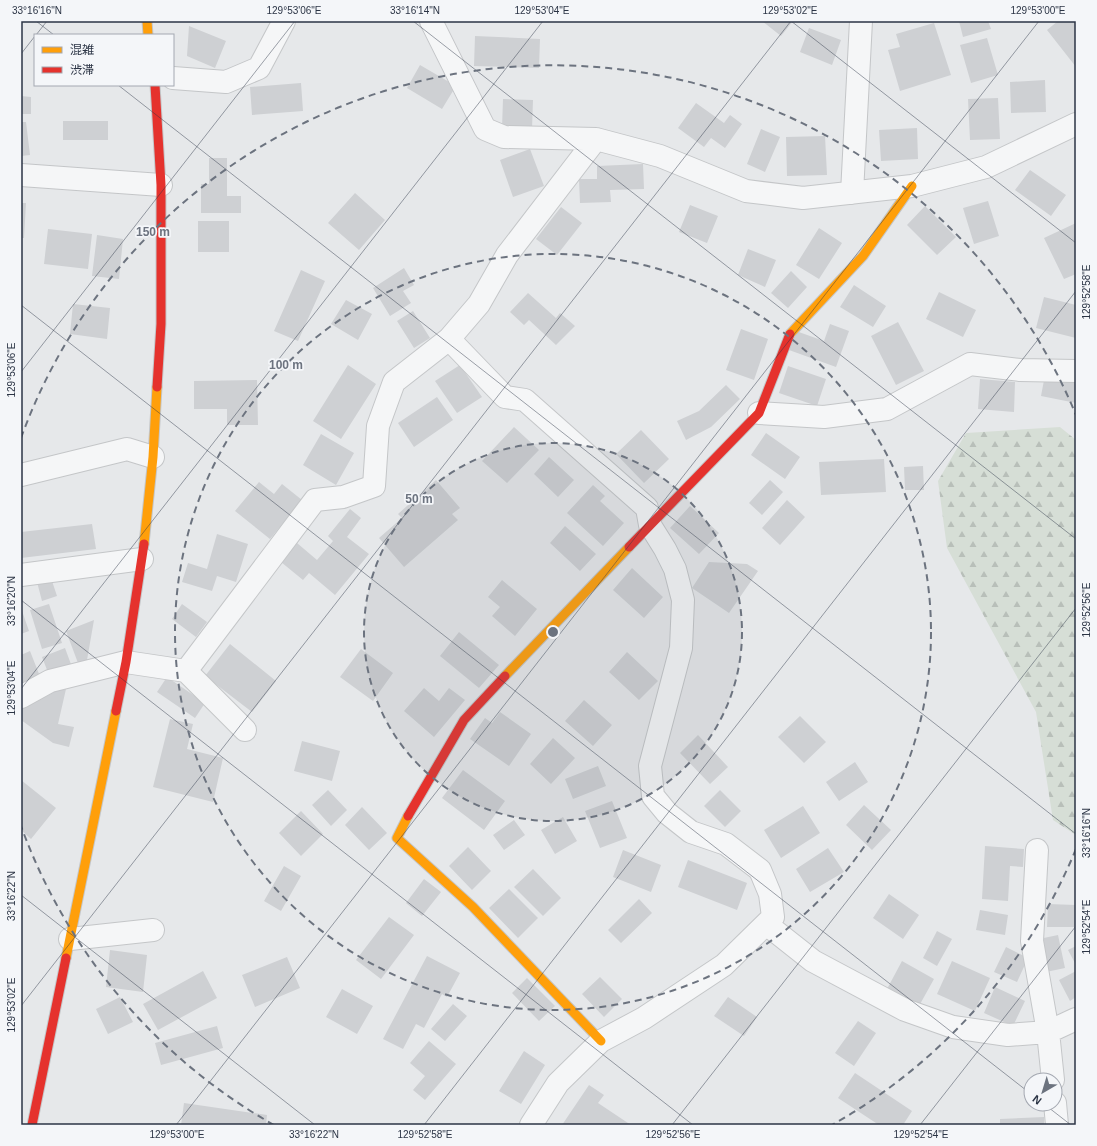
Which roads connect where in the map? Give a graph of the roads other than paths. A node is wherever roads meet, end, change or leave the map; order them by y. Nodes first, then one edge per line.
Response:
1 (146, 21) edge
2 (284, 21) edge
3 (431, 21) edge
4 (861, 21) edge
5 (148, 34) edge
6 (174, 78) edge
7 (155, 86) edge
8 (1076, 124) edge
9 (596, 139) junction
10 (21, 175) edge
11 (161, 185) junction
12 (912, 186) junction
13 (852, 193) junction
14 (449, 339) junction
15 (1076, 371) edge
16 (759, 413) junction
17 (153, 457) junction
18 (21, 475) edge
19 (650, 525) junction
20 (142, 559) junction
21 (21, 575) edge
22 (126, 662) junction
23 (186, 671) junction
24 (21, 697) edge
25 (245, 730) dead end
26 (1037, 850) dead end
27 (766, 924) junction
28 (154, 930) dead end
29 (70, 939) junction
30 (1076, 1019) edge
31 (1048, 1032) junction
32 (600, 1041) junction
33 (1052, 1072) edge
34 (1056, 1112) edge
35 (32, 1125) edge
36 (531, 1125) edge
37 (1057, 1125) edge

1 - 5 street
2 - 6 street
3 - 9 street
4 - 13 street
7 - 11 street
8 - 12 street
9 - 13 street
9 - 14 street
10 - 11 street
11 - 17 street
12 - 13 street
12 - 16 street
14 - 19 street
14 - 23 street
15 - 16 street
16 - 19 street
17 - 18 street
17 - 20 street
19 - 27 street
19 - 32 street
20 - 21 street
20 - 22 street
22 - 23 street
22 - 24 street
22 - 29 street
23 - 25 street
26 - 31 street
27 - 31 street
27 - 32 street
28 - 29 street
29 - 35 street
30 - 31 street
31 - 33 street
32 - 36 street
34 - 37 street

